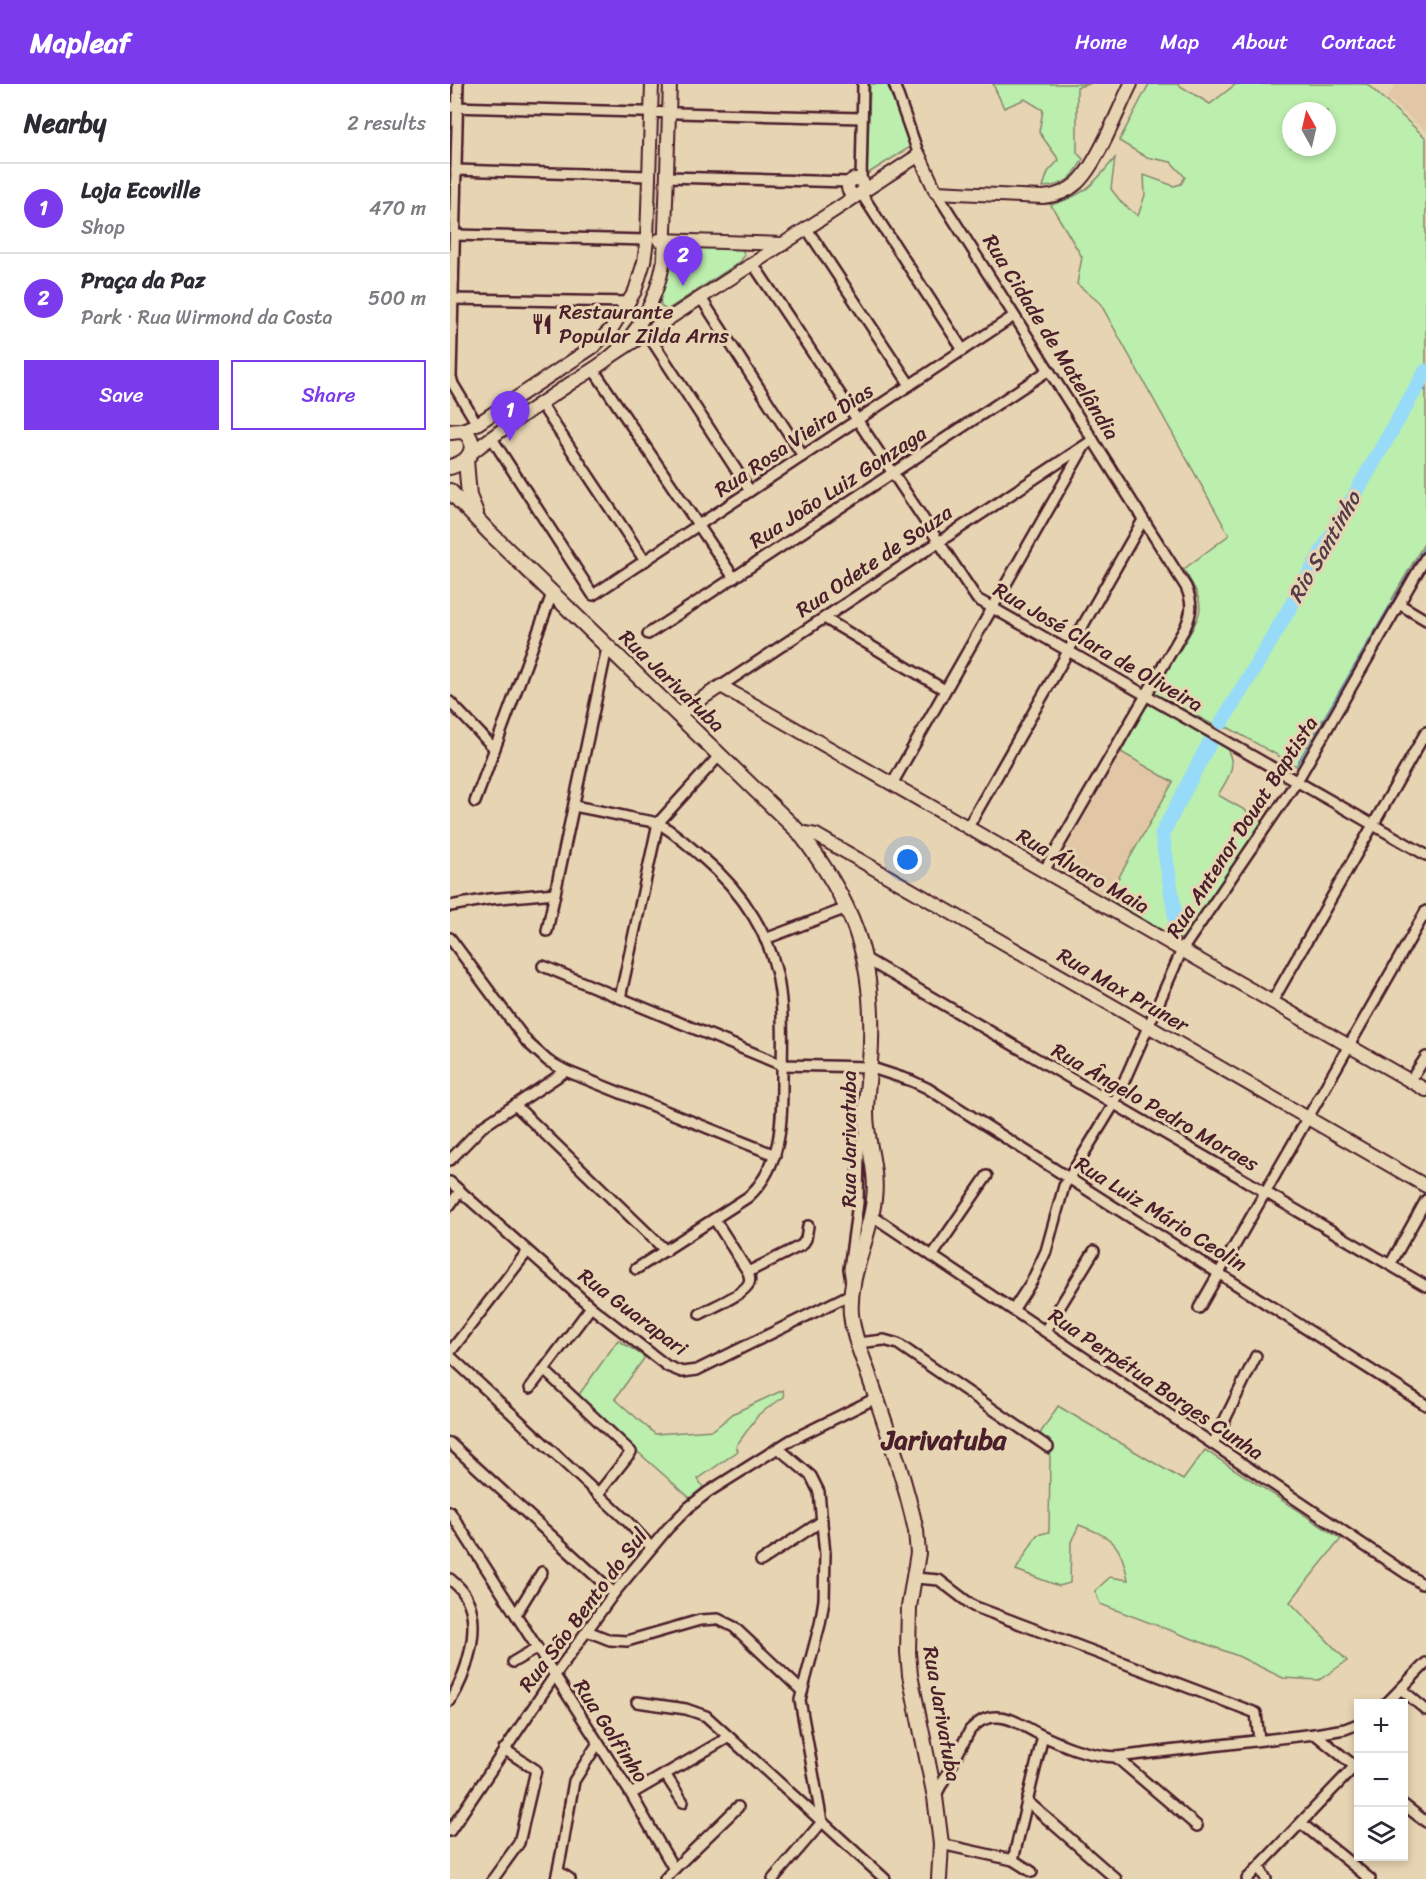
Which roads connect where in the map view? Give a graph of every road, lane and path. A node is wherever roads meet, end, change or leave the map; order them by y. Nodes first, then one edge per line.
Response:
1 (458, 84) edge
2 (652, 84) edge
3 (670, 84) edge
4 (863, 84) edge
5 (894, 84) edge
6 (1131, 84) edge
7 (454, 107) edge
8 (651, 112) junction
9 (669, 113) junction
10 (862, 118) junction
11 (919, 155) junction
12 (456, 170) junction
13 (649, 176) junction
14 (667, 177) junction
15 (855, 185) junction
16 (936, 192) junction
17 (807, 229) junction
18 (455, 234) junction
19 (647, 240) junction
20 (665, 240) junction
21 (783, 244) junction
22 (753, 264) junction
23 (701, 298) junction
24 (452, 299) edge
25 (630, 302) junction
26 (1014, 316) junction
27 (647, 333) junction
28 (963, 350) junction
29 (610, 357) junction
30 (593, 369) junction
31 (1049, 370) junction
32 (910, 385) junction
33 (541, 404) junction
34 (856, 420) junction
35 (477, 424) junction
36 (455, 432) edge
37 (491, 437) junction
38 (1089, 443) junction
39 (803, 456) junction
40 (468, 457) junction
41 (450, 467) edge
42 (892, 473) junction
43 (450, 491) edge
44 (750, 491) junction
45 (1143, 520) junction
46 (699, 525) junction
47 (489, 532) junction
48 (939, 542) junction
49 (1426, 557) edge
50 (645, 561) junction
51 (734, 578) junction
52 (552, 594) junction
53 (1399, 604) junction
54 (993, 607) junction
55 (824, 618) junction
56 (1426, 620) edge
57 (648, 634) dead end
58 (607, 648) junction
59 (1069, 650) junction
60 (722, 686) junction
61 (945, 690) junction
62 (1146, 695) junction
63 (450, 702) edge
64 (677, 715) junction
65 (1426, 732) edge
66 (494, 748) junction
67 (719, 756) junction
68 (1298, 781) junction
69 (892, 784) junction
70 (475, 801) dead end
71 (574, 806) junction
72 (658, 824) junction
73 (1373, 825) junction
74 (968, 827) junction
75 (799, 832) junction
76 (1426, 855) edge
77 (1044, 871) junction
78 (555, 893) junction
79 (450, 906) edge
80 (847, 908) junction
81 (1426, 911) edge
82 (547, 931) dead end
83 (450, 939) edge
84 (765, 939) junction
85 (1182, 950) junction
86 (866, 958) junction
87 (543, 966) dead end
88 (620, 998) junction
89 (1272, 1002) junction
90 (1148, 1026) junction
91 (1349, 1046) junction
92 (1426, 1057) edge
93 (782, 1065) junction
94 (869, 1067) junction
95 (566, 1071) junction
96 (1410, 1081) junction
97 (1426, 1090) edge
98 (1114, 1104) junction
99 (515, 1105) junction
100 (1307, 1118) junction
101 (867, 1131) junction
102 (775, 1155) junction
103 (450, 1160) edge
104 (987, 1176) dead end
105 (1068, 1177) junction
106 (450, 1182) edge
107 (1426, 1186) edge
108 (460, 1191) junction
109 (1265, 1192) junction
110 (1426, 1200) edge
111 (450, 1205) edge
112 (871, 1215) junction
113 (715, 1220) junction
114 (808, 1226) dead end
115 (666, 1251) junction
116 (1094, 1251) dead end
117 (527, 1252) junction
118 (932, 1256) junction
119 (1390, 1265) junction
120 (636, 1269) dead end
121 (748, 1272) junction
122 (1219, 1273) junction
123 (1426, 1286) edge
124 (852, 1291) junction
125 (591, 1307) junction
126 (1199, 1308) dead end
127 (1013, 1310) junction
128 (700, 1314) dead end
129 (1045, 1331) junction
130 (857, 1343) junction
131 (450, 1354) edge
132 (1256, 1356) dead end
133 (544, 1370) junction
134 (530, 1388) dead end
135 (876, 1398) junction
136 (1426, 1405) edge
137 (450, 1443) edge
138 (1213, 1444) junction
139 (1048, 1447) dead end
140 (778, 1448) junction
141 (598, 1494) junction
142 (450, 1512) edge
143 (822, 1521) junction
144 (651, 1547) junction
145 (761, 1561) dead end
146 (542, 1572) dead end
147 (915, 1578) junction
148 (450, 1580) edge
149 (1422, 1584) dead end
150 (614, 1593) junction
151 (516, 1614) junction
152 (587, 1631) junction
153 (537, 1648) junction
154 (513, 1662) dead end
155 (1426, 1663) edge
156 (555, 1676) junction
157 (1401, 1689) junction
158 (802, 1691) junction
159 (1391, 1699) edge
160 (450, 1701) edge
161 (637, 1702) dead end
162 (1426, 1710) edge
163 (1354, 1726) edge
164 (1315, 1734) junction
165 (1043, 1736) junction
166 (729, 1737) junction
167 (1259, 1740) junction
168 (598, 1743) junction
169 (504, 1749) junction
170 (1116, 1757) junction
171 (1354, 1765) edge
172 (1354, 1770) edge
173 (665, 1774) junction
174 (631, 1794) junction
175 (935, 1797) junction
176 (1027, 1802) junction
177 (683, 1803) dead end
178 (738, 1807) dead end
179 (1408, 1807) edge
180 (822, 1822) junction
181 (1426, 1822) edge
182 (1301, 1823) junction
183 (1197, 1826) dead end
184 (450, 1831) edge
185 (941, 1844) junction
186 (1013, 1860) junction
187 (1259, 1867) junction
188 (674, 1869) junction
189 (1032, 1872) dead end
190 (557, 1875) edge
191 (493, 1879) edge
192 (570, 1879) edge
193 (665, 1879) edge
194 (773, 1879) edge
195 (885, 1879) edge
196 (939, 1879) edge
197 (1116, 1879) edge
198 (1247, 1879) edge
199 (1266, 1879) edge
200 (1370, 1879) edge

1 - 7 street
2 - 8 street
3 - 9 street
4 - 10 street
5 - 11 street, Rua Cidade de Matelândia
6 - 16 street
7 - 8 street
7 - 12 street
8 - 9 street
8 - 13 street
9 - 10 street
9 - 14 street
10 - 15 street
11 - 15 street
11 - 16 street, Rua Cidade de Matelândia
12 - 13 street
12 - 18 street
13 - 19 street
14 - 15 street
14 - 20 street
15 - 17 street
15 - 28 street
16 - 26 street, Rua Cidade de Matelândia
17 - 21 street
17 - 32 street
18 - 19 street
18 - 24 street
19 - 20 street
19 - 25 street
20 - 21 street
20 - 29 street
21 - 22 street
22 - 23 street
22 - 34 street, Rua José Clara de Oliveira
23 - 27 street
23 - 39 street
24 - 25 street
24 - 35 street
25 - 35 street
26 - 28 street, Rua Rosa Vieira Dias
26 - 31 street, Rua Cidade de Matelândia
27 - 29 street
27 - 44 street
28 - 32 street, Rua Rosa Vieira Dias
29 - 30 street
30 - 33 street
30 - 46 street
31 - 38 street, Rua Cidade de Matelândia
31 - 42 street, Rua João Luiz Gonzaga
32 - 34 street, Rua Rosa Vieira Dias
33 - 37 street
33 - 50 street
34 - 39 street, Rua Rosa Vieira Dias
34 - 42 street, Rua José Clara de Oliveira
35 - 36 street
36 - 40 main road, Rua Jarivatuba
37 - 40 street
37 - 50 street, Rua Rosa Vieira Dias
38 - 45 street, Rua Cidade de Matelândia
38 - 48 street, Rua Odete de Souza
38 - 54 street
39 - 44 street, Rua Rosa Vieira Dias
40 - 41 main road
40 - 47 main road, Rua Jarivatuba
42 - 48 street, Rua José Clara de Oliveira
42 - 51 street, Rua João Luiz Gonzaga
43 - 47 main road, Rua Jarivatuba
44 - 46 street, Rua Rosa Vieira Dias
45 - 59 street
45 - 62 street, Rua Cidade de Matelândia
46 - 50 street, Rua Rosa Vieira Dias
46 - 51 street
47 - 52 main road, Rua Jarivatuba
48 - 54 street, Rua José Clara de Oliveira
48 - 55 street, Rua Odete de Souza
49 - 53 street, Rua Antenor Douat Baptista
51 - 57 street, Rua João Luiz Gonzaga
52 - 58 main road, Rua Jarivatuba
52 - 66 street
53 - 56 street
53 - 68 street, Rua Antenor Douat Baptista
54 - 59 street, Rua José Clara de Oliveira
54 - 61 street
55 - 60 street, Rua Odete de Souza
55 - 61 street
58 - 64 main road, Rua Jarivatuba
58 - 71 street
59 - 62 street, Rua José Clara de Oliveira
59 - 74 street
60 - 64 street, Rua Odete de Souza
60 - 69 street, Rua Álvaro Maia
61 - 69 street
62 - 68 street, Rua José Clara de Oliveira
62 - 77 street
63 - 66 street
64 - 67 main road, Rua Jarivatuba
65 - 73 street
66 - 70 street
67 - 72 street
67 - 75 main road, Rua Jarivatuba
68 - 73 street, Rua José Clara de Oliveira
68 - 85 street, Rua Antenor Douat Baptista
69 - 74 street, Rua Álvaro Maia
71 - 72 street
71 - 78 street
72 - 84 street
72 - 88 street
73 - 76 street, Rua José Clara de Oliveira
73 - 89 street
74 - 77 street, Rua Álvaro Maia
75 - 80 main road, Rua Jarivatuba
75 - 90 street, Rua Max Pruner
77 - 85 street, Rua Álvaro Maia
78 - 79 street
78 - 82 street
80 - 84 street
80 - 86 main road, Rua Jarivatuba
81 - 91 street
83 - 95 street
84 - 93 street
85 - 89 street, Rua Álvaro Maia
85 - 90 street, Rua Antenor Douat Baptista
86 - 94 main road, Rua Jarivatuba
86 - 98 street, Rua Ângelo Pedro Moraes
87 - 88 street
88 - 93 street
89 - 91 street, Rua Álvaro Maia
90 - 98 street, Rua Antenor Douat Baptista
90 - 100 street, Rua Max Pruner
91 - 96 street, Rua Álvaro Maia
91 - 100 street
92 - 96 street
93 - 94 street, Rua Luiz Mário Ceolin
93 - 102 street
94 - 101 main road, Rua Jarivatuba
94 - 105 street, Rua Luiz Mário Ceolin
95 - 99 street
95 - 102 street
96 - 97 street, Rua Álvaro Maia
98 - 105 street, Rua Antenor Douat Baptista
98 - 109 street, Rua Ângelo Pedro Moraes
99 - 103 street
99 - 115 street
100 - 107 street, Rua Max Pruner
100 - 109 street
101 - 112 main road, Rua Jarivatuba
101 - 124 street
102 - 113 street
104 - 118 street
105 - 122 street, Rua Luiz Mário Ceolin
105 - 127 street, Rua Antenor Douat Baptista
106 - 108 street, Rua Guarapari
108 - 111 street
108 - 117 street, Rua Guarapari
109 - 119 street, Rua Ângelo Pedro Moraes
109 - 122 street
110 - 119 street
112 - 118 street, Rua Perpétua Borges Cunha
112 - 124 main road, Rua Jarivatuba
113 - 115 street
113 - 121 street
114 - 121 street
115 - 120 street
116 - 129 street
117 - 125 street, Rua Guarapari
117 - 131 street
118 - 127 street, Rua Perpétua Borges Cunha
119 - 123 street, Rua Ângelo Pedro Moraes
121 - 128 street
122 - 126 street
122 - 136 street, Rua Luiz Mário Ceolin
124 - 125 street, Rua Guarapari
124 - 130 main road, Rua Jarivatuba
125 - 133 street
127 - 129 street, Rua Perpétua Borges Cunha
129 - 138 street, Rua Perpétua Borges Cunha
130 - 135 main road, Rua Jarivatuba
130 - 139 street
131 - 141 street
132 - 138 street
133 - 134 street
133 - 141 street
135 - 140 street, Rua São Bento do Sul
135 - 147 main road, Rua Jarivatuba
137 - 150 street
138 - 149 street, Rua Perpétua Borges Cunha
140 - 143 street
140 - 144 street, Rua São Bento do Sul
141 - 144 street
142 - 151 street, Rua Golfinho
143 - 145 street
143 - 158 street
144 - 150 street, Rua São Bento do Sul
146 - 151 street
147 - 167 street
147 - 175 main road, Rua Jarivatuba
148 - 160 street
150 - 152 street, Rua São Bento do Sul
151 - 153 street, Rua Golfinho
152 - 156 street, Rua São Bento do Sul
152 - 158 street
153 - 154 street
153 - 156 street, Rua Golfinho
155 - 157 street
156 - 168 street, Rua Golfinho
156 - 169 street, Rua São Bento do Sul
157 - 159 street
157 - 162 street
158 - 180 street
161 - 166 street
163 - 164 street
164 - 167 street
164 - 171 street
165 - 170 street
165 - 175 street
165 - 176 street
166 - 173 street
166 - 180 street
167 - 170 street
168 - 174 street, Rua Golfinho
168 - 190 street
169 - 184 street, Rua São Bento do Sul
169 - 191 street
170 - 183 street
172 - 182 street
173 - 174 street
173 - 177 street
174 - 188 street, Rua Golfinho
175 - 185 main road, Rua Jarivatuba
176 - 186 street
176 - 197 street
178 - 188 street
179 - 181 street
180 - 194 street
180 - 195 street
182 - 187 street
182 - 200 street
185 - 186 street
185 - 196 main road, Rua Jarivatuba
186 - 189 street
187 - 198 street
187 - 199 street
188 - 193 street
190 - 192 street

